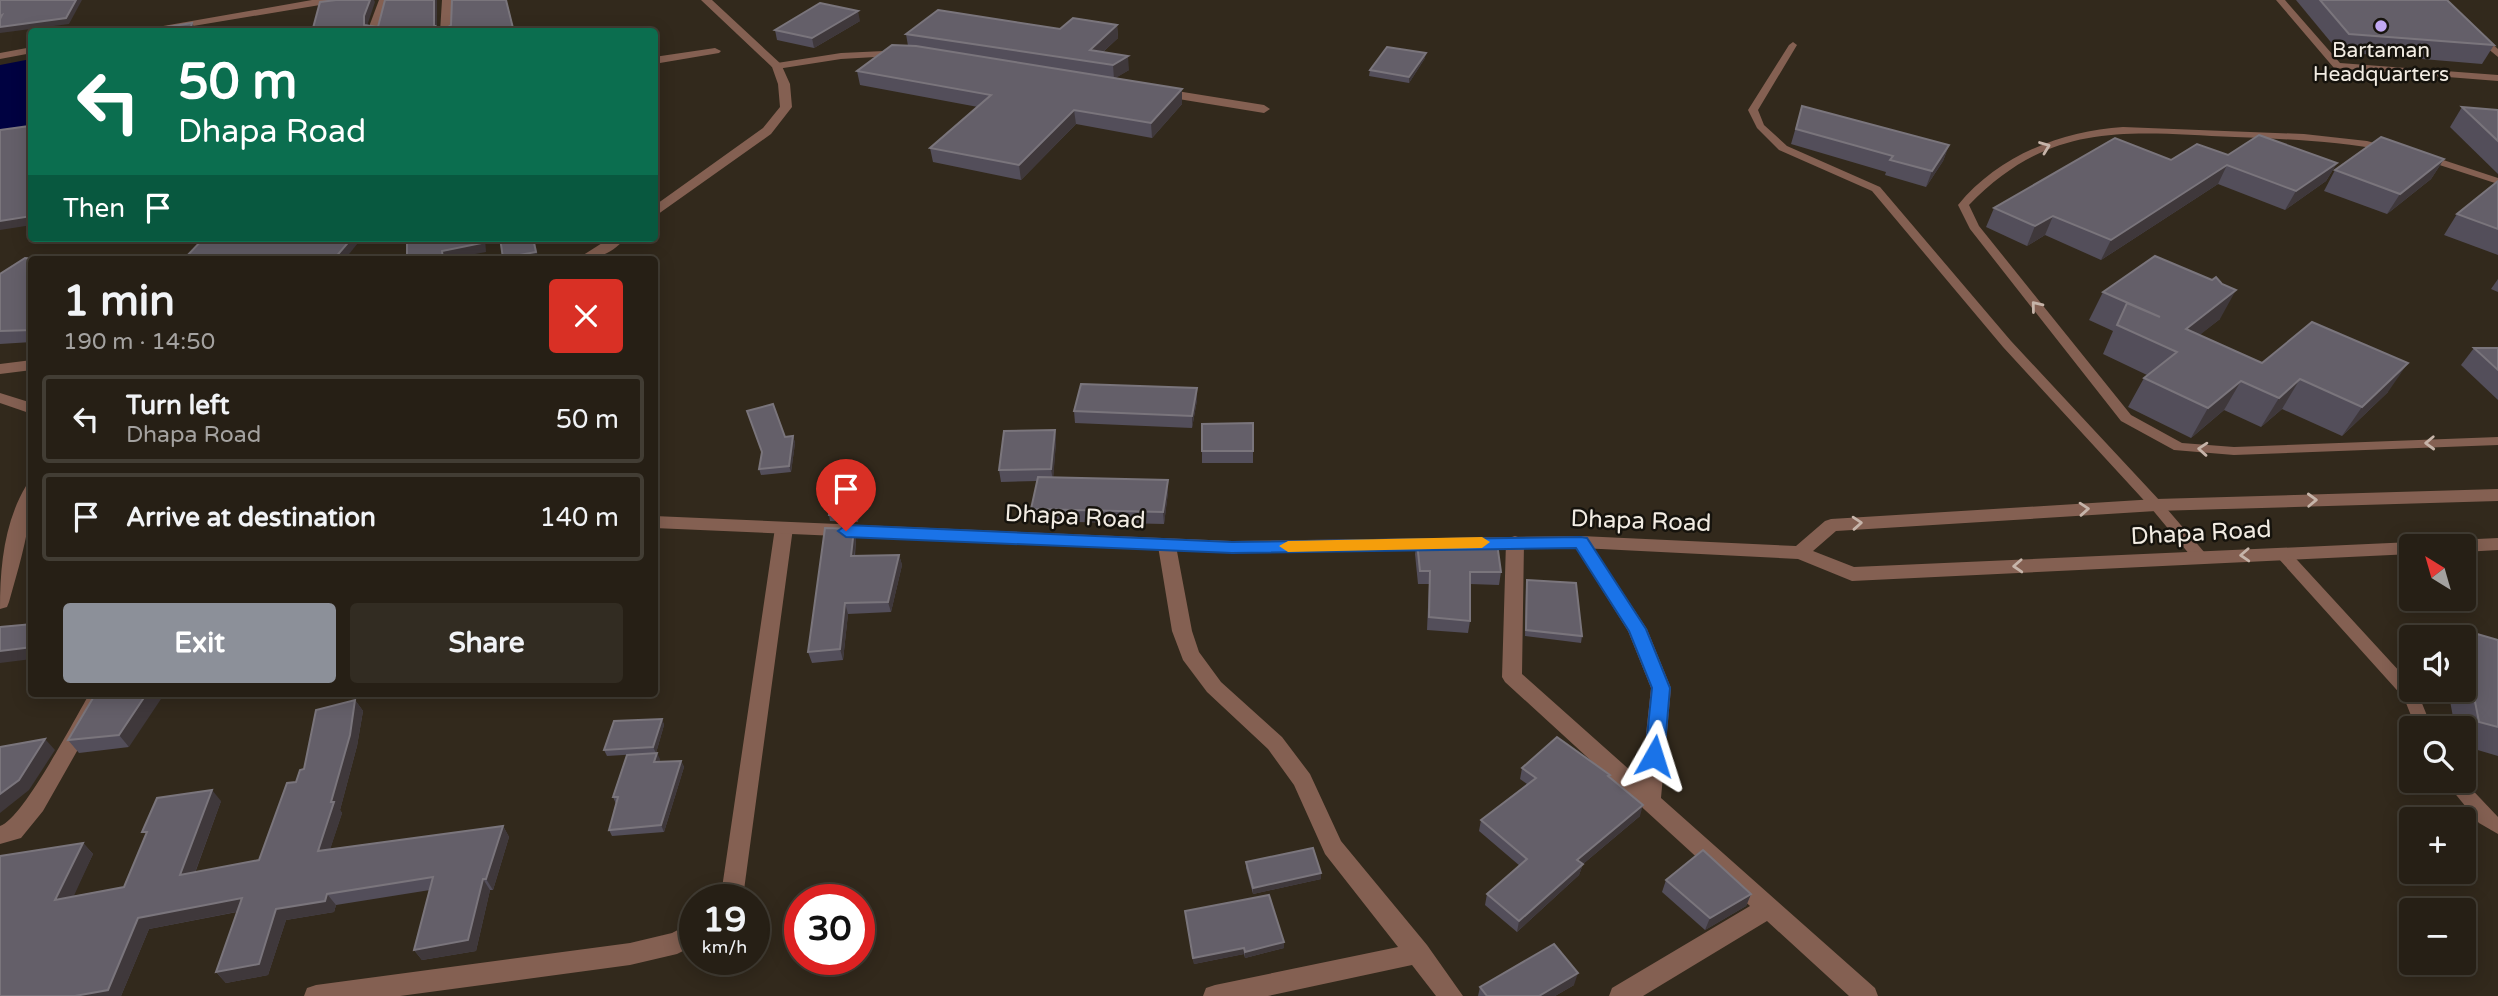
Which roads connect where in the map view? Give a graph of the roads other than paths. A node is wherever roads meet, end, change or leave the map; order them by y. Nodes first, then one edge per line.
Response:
1 (332, 0) edge
2 (384, 0) edge
3 (447, 0) edge
4 (706, 0) edge
5 (2280, 0) edge
6 (2469, 27) edge
7 (159, 28) edge
8 (376, 28) edge
9 (445, 28) edge
10 (1793, 46) dead end
11 (28, 51) edge
12 (715, 51) dead end
13 (919, 54) edge
14 (2498, 54) edge
15 (0, 56) edge
16 (658, 60) edge
17 (777, 66) junction
18 (2498, 78) edge
19 (1140, 89) edge
20 (1264, 109) dead end
21 (2498, 181) edge
22 (658, 210) edge
23 (614, 242) edge
24 (592, 256) edge
25 (28, 366) edge
26 (0, 369) edge
27 (0, 398) edge
28 (28, 408) edge
29 (2498, 441) edge
30 (2498, 495) edge
31 (28, 498) edge
32 (2156, 505) junction
33 (658, 522) edge
34 (783, 528) junction
35 (1515, 542) junction
36 (1581, 542) junction
37 (2498, 544) edge
38 (2476, 545) edge
39 (1167, 546) junction
40 (2399, 549) edge
41 (1800, 553) junction
42 (2283, 554) junction
43 (2200, 557) junction
44 (0, 602) edge
45 (98, 697) edge
46 (2419, 716) edge
47 (2463, 793) edge
48 (1650, 801) junction
49 (2498, 827) edge
50 (0, 835) edge
51 (734, 884) edge
52 (1768, 908) junction
53 (679, 942) edge
54 (1419, 953) junction
55 (1637, 992) edge
56 (316, 996) edge
57 (1215, 996) edge
58 (1451, 996) edge
59 (1866, 996) edge

1 - 7 street
2 - 8 street
3 - 9 street
4 - 17 street
5 - 18 lane
6 - 14 lane
10 - 32 lane
11 - 15 street
12 - 16 street
13 - 17 street
17 - 22 street
19 - 20 street
29 -> 21 lane
23 - 24 street
25 - 26 street
27 - 28 street
32 -> 30 street
31 - 44 street
41 -> 32 street
32 - 43 lane
33 - 34 street, Dhapa Road
34 - 39 street, Dhapa Road
34 - 51 street
35 - 36 street, Dhapa Road
35 - 39 street, Dhapa Road
35 - 48 street
36 - 41 street, Dhapa Road
36 - 48 street
37 - 38 street
39 - 54 street
40 - 42 street, Dhapa Road
43 -> 41 street, Dhapa Road
42 -> 43 street, Dhapa Road
42 - 46 lane
45 - 50 street
47 - 49 lane
48 - 52 street
52 - 55 street
52 - 59 street
53 - 56 street
54 - 57 street
54 - 58 street

